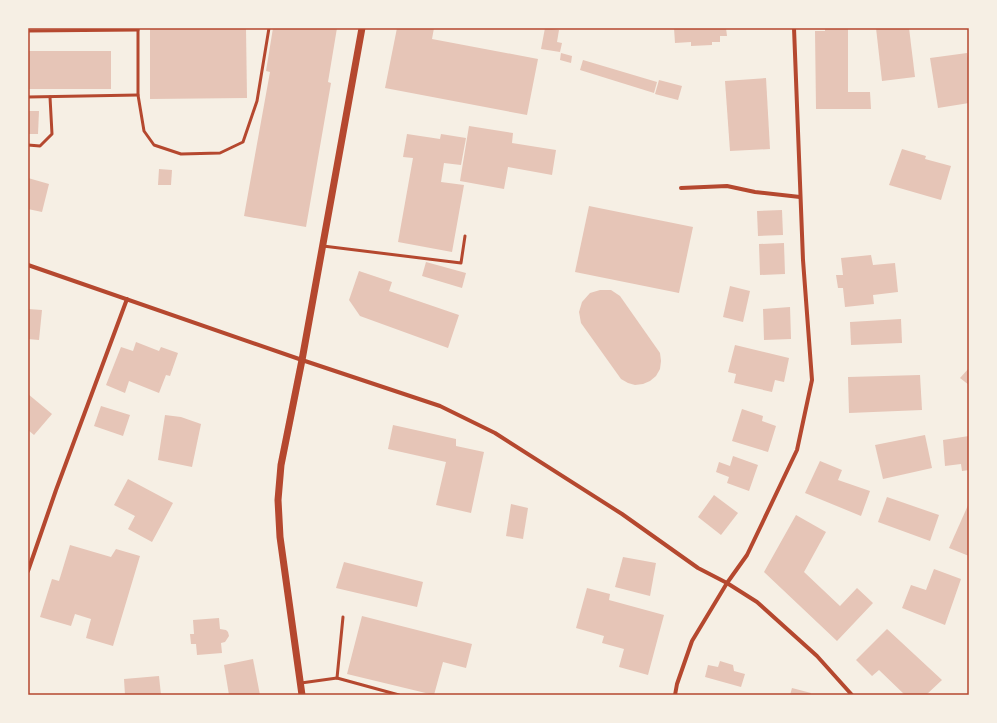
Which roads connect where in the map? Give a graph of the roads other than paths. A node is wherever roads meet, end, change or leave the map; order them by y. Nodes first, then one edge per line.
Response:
1 (269, 28) edge
2 (362, 28) edge
3 (794, 28) edge
4 (138, 29) edge
5 (28, 30) edge
6 (138, 95) junction
7 (28, 97) edge
8 (50, 97) junction
9 (28, 145) edge
10 (681, 188) dead end
11 (800, 197) junction
12 (465, 236) dead end
13 (323, 246) junction
14 (28, 265) edge
15 (127, 299) junction
16 (302, 360) junction
17 (28, 571) edge
18 (727, 583) junction
19 (343, 617) dead end
20 (336, 678) junction
21 (300, 683) junction
22 (302, 695) edge
23 (399, 695) edge
24 (675, 695) edge
25 (852, 695) edge

1 - 6 lane
2 - 13 street
3 - 11 street
4 - 5 lane
4 - 6 lane
6 - 8 lane
7 - 8 lane
8 - 9 lane
10 - 11 street
11 - 18 street
12 - 13 lane
13 - 16 street
14 - 15 street
15 - 16 street
15 - 17 street
16 - 18 street
16 - 21 street
18 - 24 street
18 - 25 street
19 - 20 lane
20 - 21 lane
20 - 23 lane
21 - 22 street

